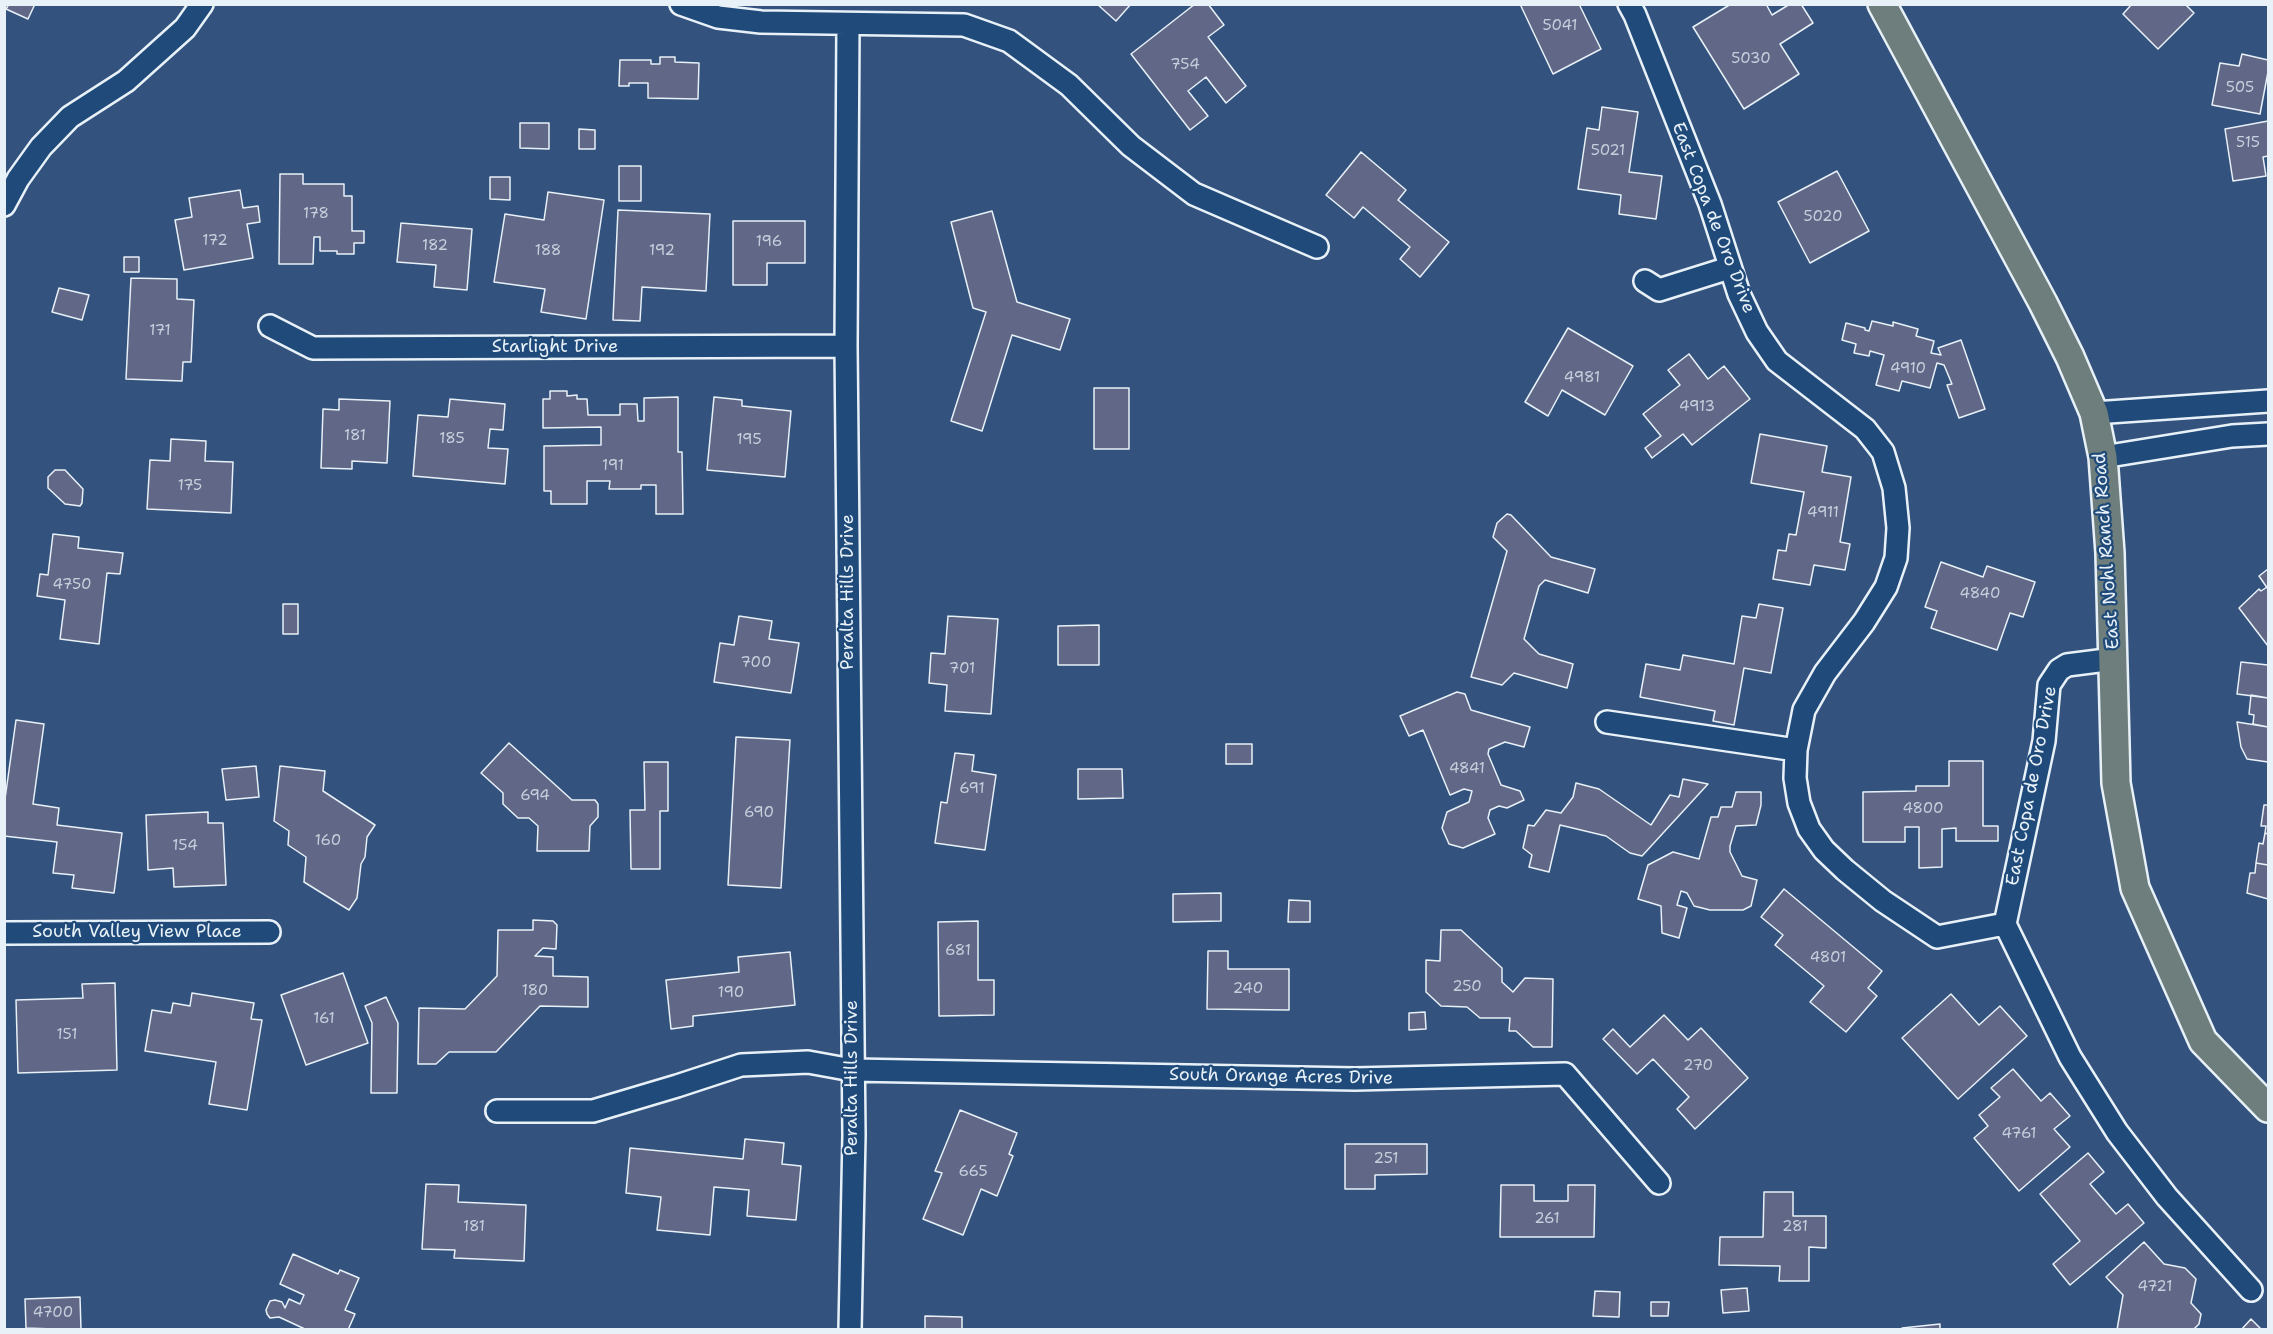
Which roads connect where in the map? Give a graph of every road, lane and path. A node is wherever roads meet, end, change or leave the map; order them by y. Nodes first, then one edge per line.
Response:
1 (202, 4) edge
2 (681, 4) edge
3 (1629, 4) edge
4 (1882, 4) edge
5 (848, 24) junction
6 (11, 182) edge
7 (4, 204) edge
8 (1317, 247) dead end
9 (1729, 268) junction
10 (1645, 280) dead end
11 (270, 326) dead end
12 (846, 346) junction
13 (2268, 401) edge
14 (2094, 413) junction
15 (2268, 434) edge
16 (2103, 457) junction
17 (2114, 659) junction
18 (1607, 722) dead end
19 (1796, 750) junction
20 (2005, 924) junction
21 (269, 932) dead end
22 (4, 933) edge
23 (852, 1070) junction
24 (2268, 1108) edge
25 (497, 1111) dead end
26 (1659, 1183) dead end
27 (2251, 1290) dead end
28 (850, 1329) edge

1 - 6 street
2 - 5 street
3 - 9 street, East Copa de Oro Drive
4 - 14 main road, East Nohl Ranch Road
5 - 8 street
5 - 12 street, Peralta Hills Drive
6 - 7 street
9 - 10 street
9 - 19 street, East Copa de Oro Drive
11 - 12 street, Starlight Drive
12 - 23 street, Peralta Hills Drive
13 - 14 street
14 - 16 main road, East Nohl Ranch Road
15 - 16 street
16 - 17 main road, East Nohl Ranch Road
17 - 20 street, East Copa de Oro Drive
17 - 24 main road, East Nohl Ranch Road
18 - 19 street
19 - 20 street, East Copa de Oro Drive
20 - 27 street
21 - 22 street, South Valley View Place
23 - 25 street
23 - 26 street, South Orange Acres Drive
23 - 28 street, Peralta Hills Drive

